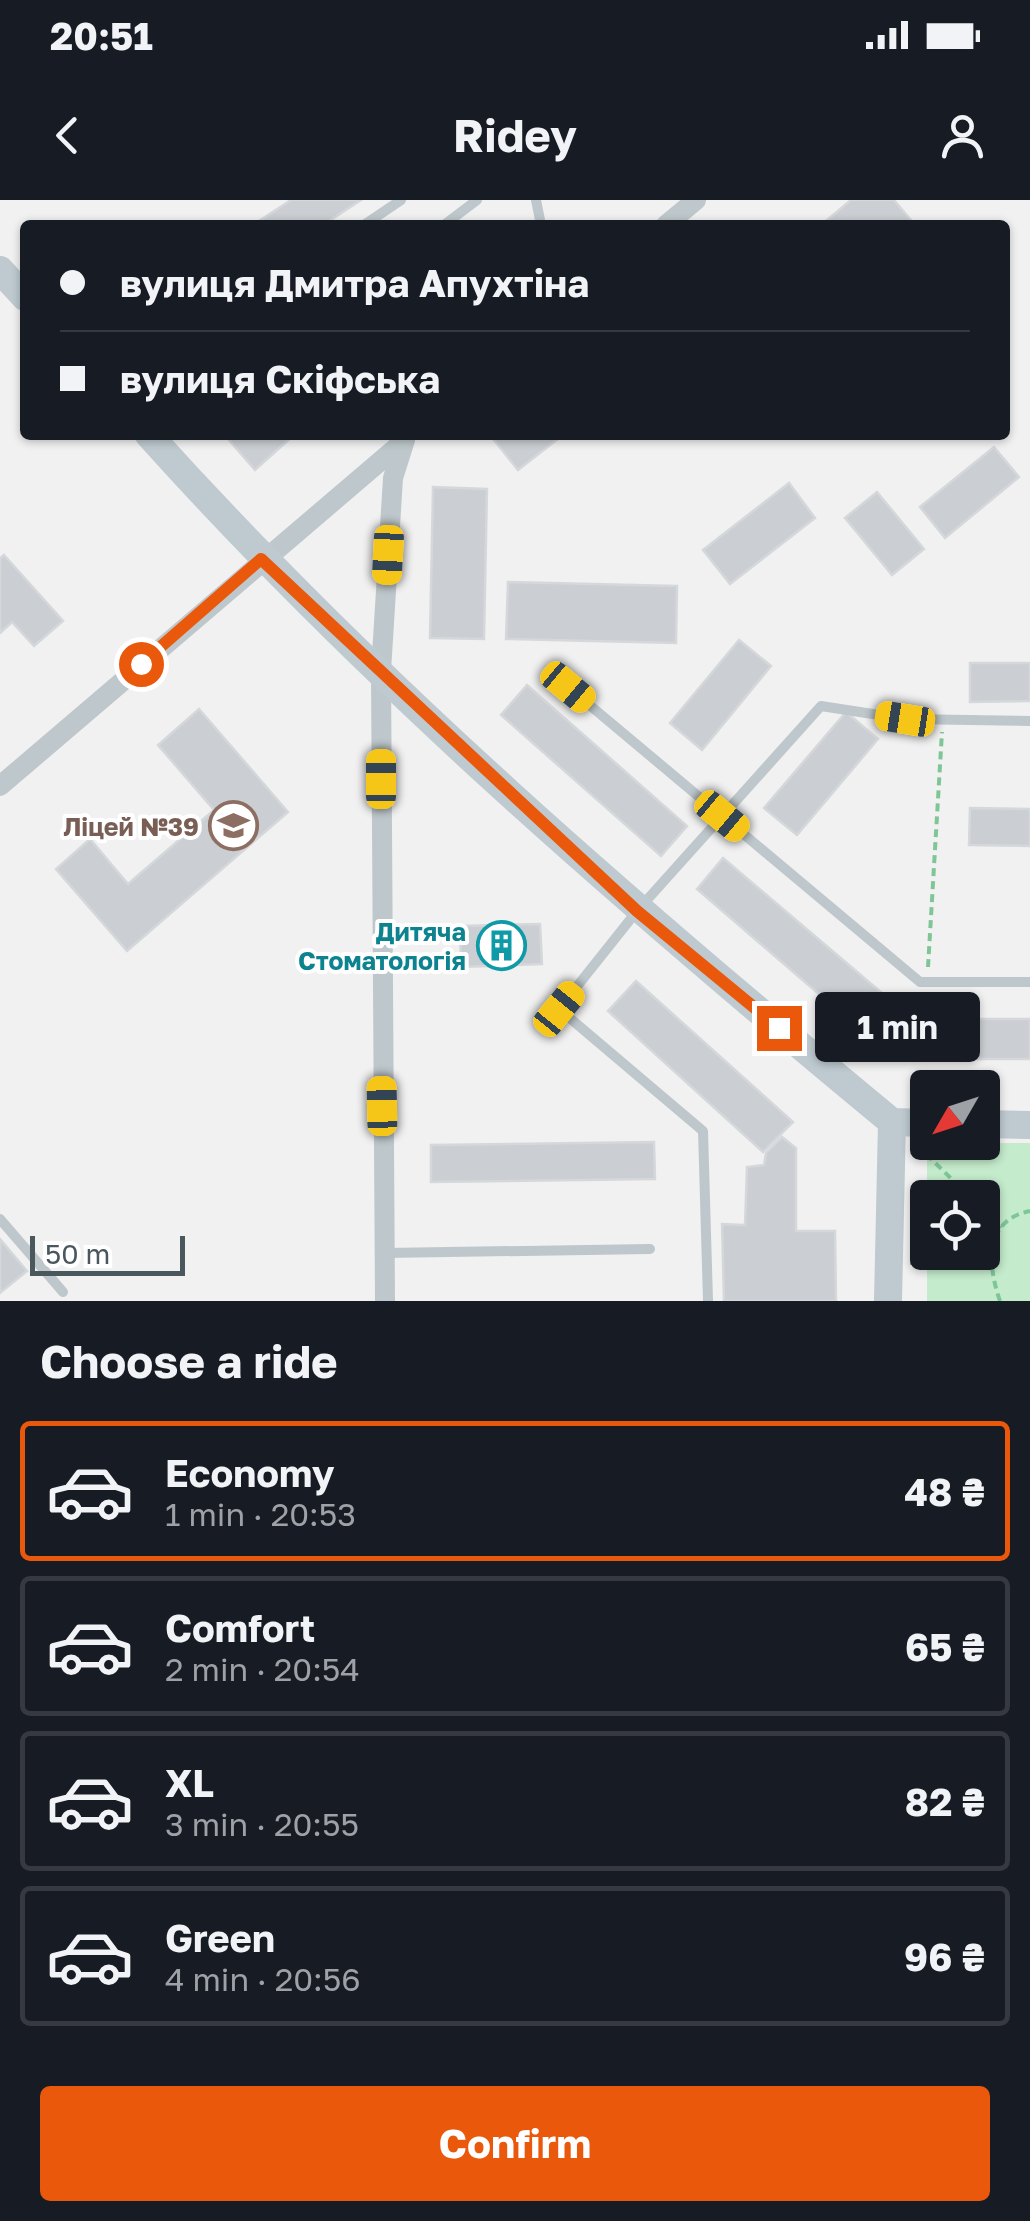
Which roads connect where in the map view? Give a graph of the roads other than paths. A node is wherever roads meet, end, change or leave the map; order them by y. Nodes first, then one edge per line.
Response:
1 (401, 200) edge
2 (477, 200) edge
3 (696, 200) edge
4 (371, 220) edge
5 (451, 220) edge
6 (672, 220) edge
7 (0, 270) edge
8 (20, 292) edge
9 (154, 440) edge
10 (406, 440) edge
11 (407, 440) edge
12 (261, 559) junction
13 (381, 671) junction
14 (568, 687) dead end
15 (1030, 722) edge
16 (0, 786) edge
17 (722, 816) junction
18 (637, 911) junction
19 (1030, 982) edge
20 (892, 1122) junction
21 (910, 1122) edge
22 (1000, 1124) edge
23 (1030, 1125) edge
24 (0, 1220) edge
25 (650, 1249) dead end
26 (384, 1254) junction
27 (64, 1292) dead end
28 (385, 1301) edge
29 (708, 1301) edge
30 (888, 1301) edge

1 - 4 lane
2 - 5 lane
3 - 6 street
7 - 8 street
9 - 12 street
10 - 12 street
11 - 13 street
12 - 13 street
12 - 16 street
13 - 18 street
13 - 26 street
14 - 17 lane
15 - 17 lane
17 - 18 lane
17 - 19 lane
18 - 20 street
18 - 29 lane
20 - 21 street
20 - 30 street
22 - 23 street
24 - 27 lane
25 - 26 lane
26 - 28 street

